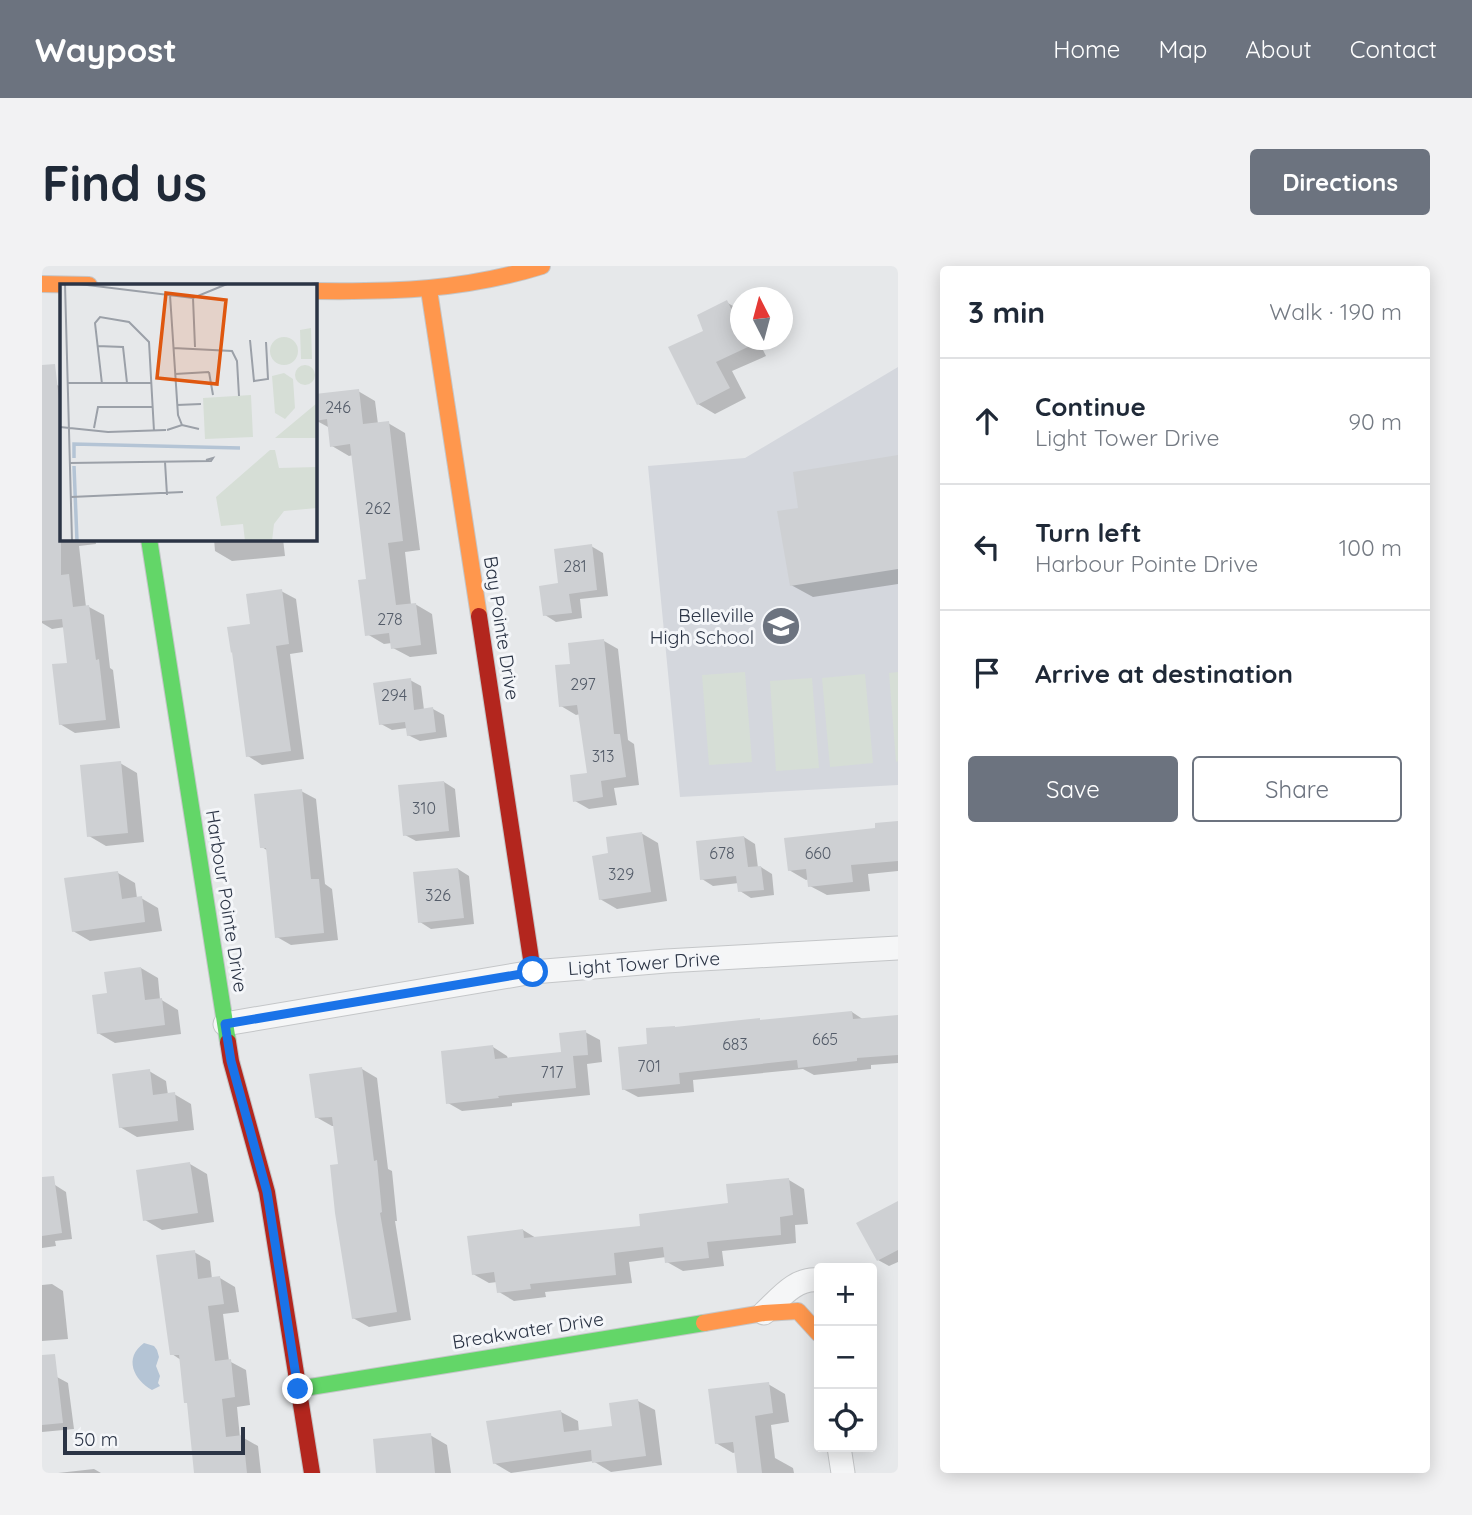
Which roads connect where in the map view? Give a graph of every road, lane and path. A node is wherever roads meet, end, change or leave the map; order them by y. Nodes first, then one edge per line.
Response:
1 (542, 266) edge
2 (42, 284) edge
3 (60, 284) edge
4 (317, 290) edge
5 (429, 290) junction
6 (149, 541) edge
7 (898, 948) edge
8 (533, 972) junction
9 (225, 1024) junction
10 (814, 1280) edge
11 (764, 1312) junction
12 (814, 1327) edge
13 (298, 1389) junction
14 (840, 1452) edge
15 (312, 1473) edge
16 (843, 1473) edge

1 - 5 street
2 - 3 street
4 - 5 street
5 - 8 street, Bay Pointe Drive
6 - 9 street, Harbour Pointe Drive
7 - 8 street, Light Tower Drive
8 - 9 street, Light Tower Drive
9 - 13 street, Harbour Pointe Drive
10 - 11 street
11 - 12 street, Breakwater Drive
11 - 13 street, Breakwater Drive
13 - 15 street, Harbour Pointe Drive
14 - 16 street

